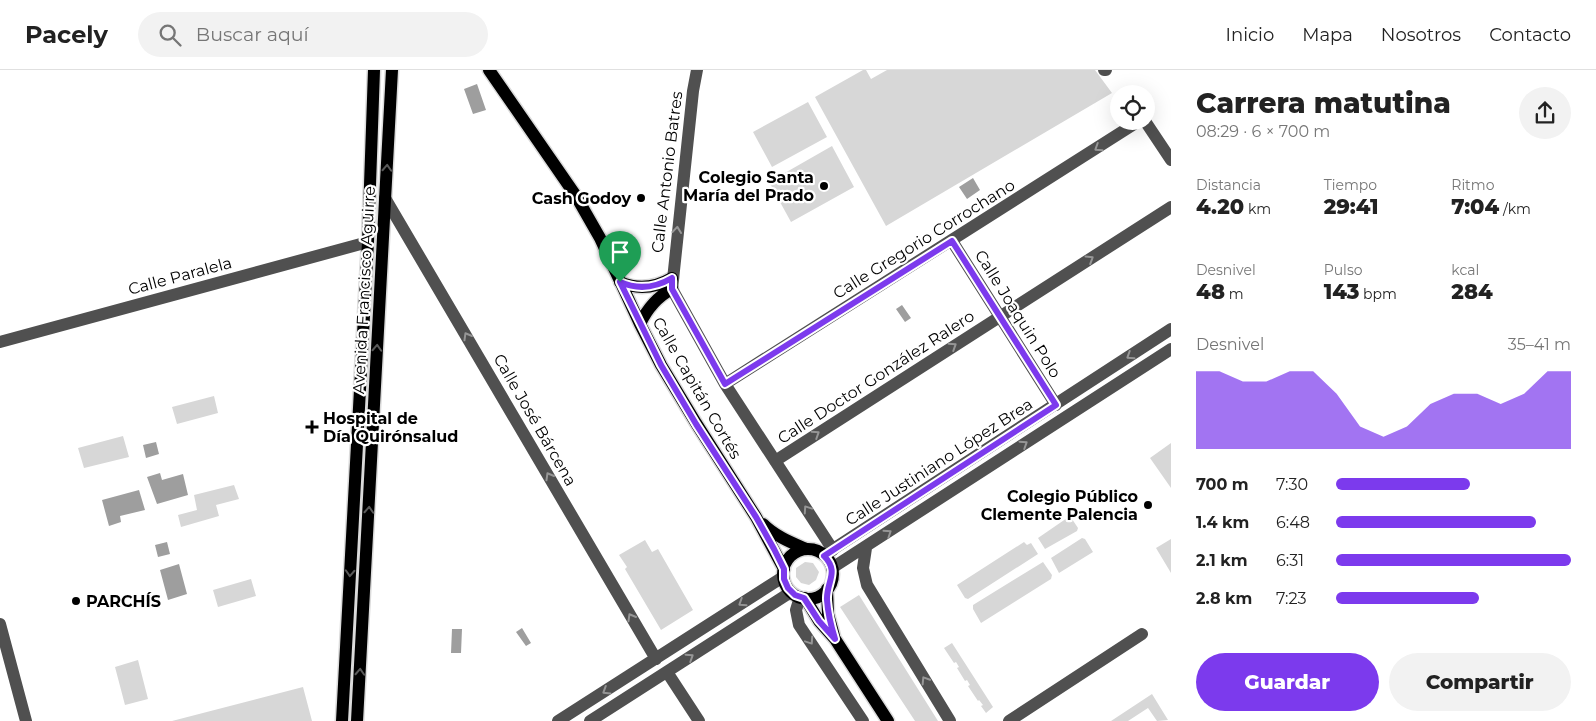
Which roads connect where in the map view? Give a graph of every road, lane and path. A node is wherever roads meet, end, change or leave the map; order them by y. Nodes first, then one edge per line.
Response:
1 (374, 70) edge
2 (392, 70) edge
3 (488, 70) edge
4 (696, 70) edge
5 (709, 70) edge
6 (693, 91) junction
7 (1125, 130) edge
8 (1151, 130) edge
9 (1168, 156) edge
10 (385, 198) junction
11 (1171, 207) edge
12 (952, 241) junction
13 (368, 242) junction
14 (620, 282) junction
15 (672, 283) junction
16 (1000, 316) junction
17 (640, 324) junction
18 (1171, 329) edge
19 (0, 342) edge
20 (1171, 349) edge
21 (725, 384) junction
22 (1056, 405) junction
23 (775, 461) junction
24 (756, 517) junction
25 (866, 548) junction
26 (806, 549) junction
27 (829, 553) junction
28 (832, 568) junction
29 (783, 573) junction
30 (827, 589) junction
31 (798, 596) junction
32 (0, 624) edge
33 (1142, 634) dead end
34 (835, 639) junction
35 (656, 659) junction
36 (667, 672) junction
37 (26, 721) edge
38 (342, 721) edge
39 (358, 721) edge
40 (558, 721) edge
41 (590, 721) edge
42 (699, 721) edge
43 (863, 721) edge
44 (888, 721) edge
45 (950, 721) edge
46 (1009, 721) edge

1 - 13 main road, Avenida Francisco Aguirre
10 -> 2 main road, Avenida Francisco Aguirre
3 - 14 main road, Calle Capitán Cortés
4 - 6 street, Calle Antonio Batres
5 - 6 street
15 -> 6 street, Calle Antonio Batres
7 -> 12 street, Calle Gregorio Corrochano
8 - 9 street
35 -> 10 street, Calle José Bárcena
39 -> 10 main road, Avenida Francisco Aguirre
16 -> 11 street, Calle Doctor González Ralero
12 - 16 street, Calle Joaquin Polo
12 - 21 street, Calle Gregorio Corrochano
13 - 19 street, Calle Paralela
13 -> 38 main road, Avenida Francisco Aguirre
14 - 15 main road
14 - 17 main road, Calle Capitán Cortés
15 - 17 main road
15 - 21 street
16 - 22 street, Calle Joaquin Polo
23 -> 16 street, Calle Doctor González Ralero
17 - 24 main road, Calle Capitán Cortés
18 -> 22 street, Calle Justiniano López Brea
25 -> 20 street, Calle Justiniano López Brea
21 - 23 street
22 - 27 street, Calle Justiniano López Brea
27 -> 23 street
24 - 26 main road, Calle Capitán Cortés
24 - 29 main road, Calle Capitán Cortés
25 - 28 street, Calle Justiniano López Brea
45 -> 25 street
26 - 27 main road, Calle Capitán Cortés
26 - 29 main road
27 - 28 main road
28 - 30 main road, Calle Capitán Cortés
29 - 31 main road, Calle Capitán Cortés
29 -> 35 street
30 - 31 main road
30 - 34 main road, Calle Capitán Cortés
31 - 34 main road, Calle Capitán Cortés
36 -> 31 street
31 -> 43 street
32 - 37 street
33 - 46 street
34 - 44 main road, Calle Capitán Cortés
35 -> 40 street
36 - 41 street
36 - 42 street

